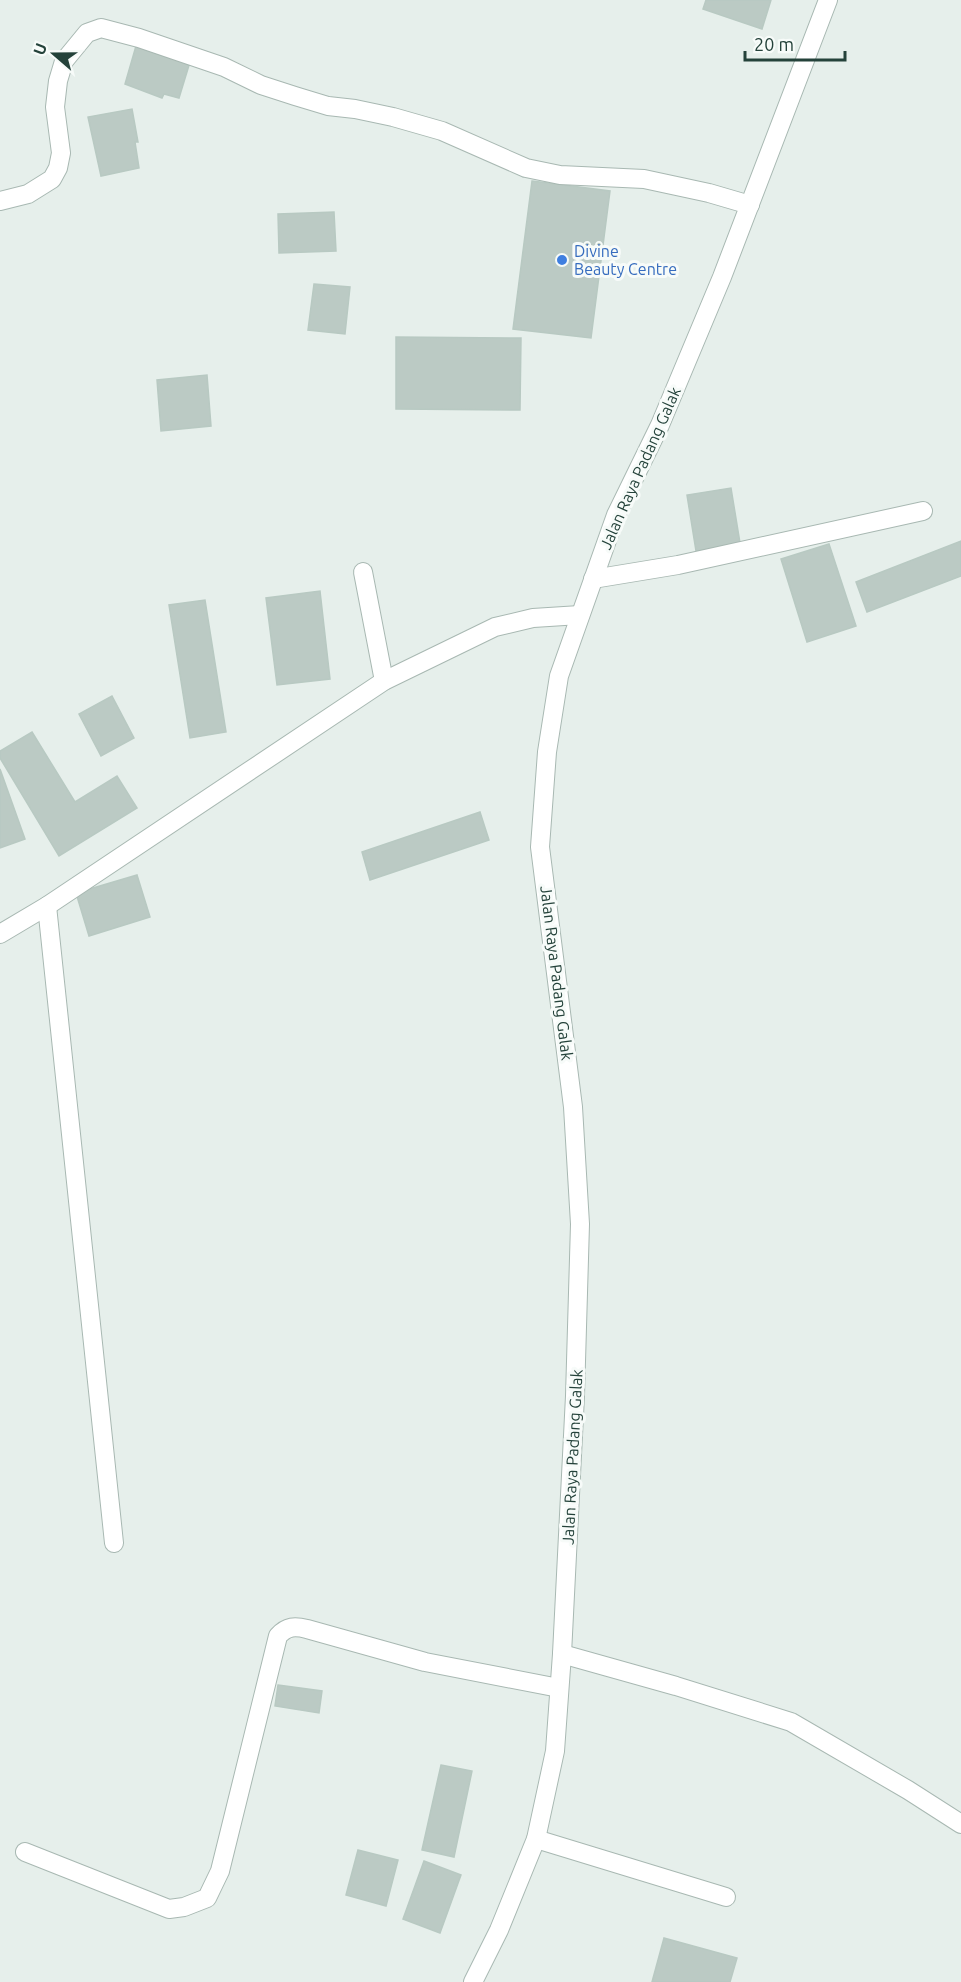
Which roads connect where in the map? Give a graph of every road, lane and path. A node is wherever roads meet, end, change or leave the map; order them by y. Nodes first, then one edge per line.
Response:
1 (828, 0) edge
2 (0, 201) edge
3 (750, 206) junction
4 (923, 511) dead end
5 (363, 572) dead end
6 (593, 579) junction
7 (580, 615) junction
8 (384, 681) junction
9 (47, 906) junction
10 (0, 934) edge
11 (114, 1543) dead end
12 (562, 1654) junction
13 (559, 1688) junction
14 (961, 1824) edge
15 (536, 1839) junction
16 (25, 1852) dead end
17 (726, 1897) dead end
18 (473, 1982) edge

1 - 3 street, Jalan Raya Padang Galak
2 - 3 street
3 - 6 street, Jalan Raya Padang Galak
4 - 6 street
5 - 8 street
6 - 7 street, Jalan Raya Padang Galak
7 - 8 street
7 - 12 street, Jalan Raya Padang Galak
8 - 9 street
9 - 10 street
9 - 11 street
12 - 13 street, Jalan Raya Padang Galak
12 - 14 street
13 - 15 street, Jalan Raya Padang Galak
13 - 16 street
15 - 17 street
15 - 18 street, Jalan Raya Padang Galak

